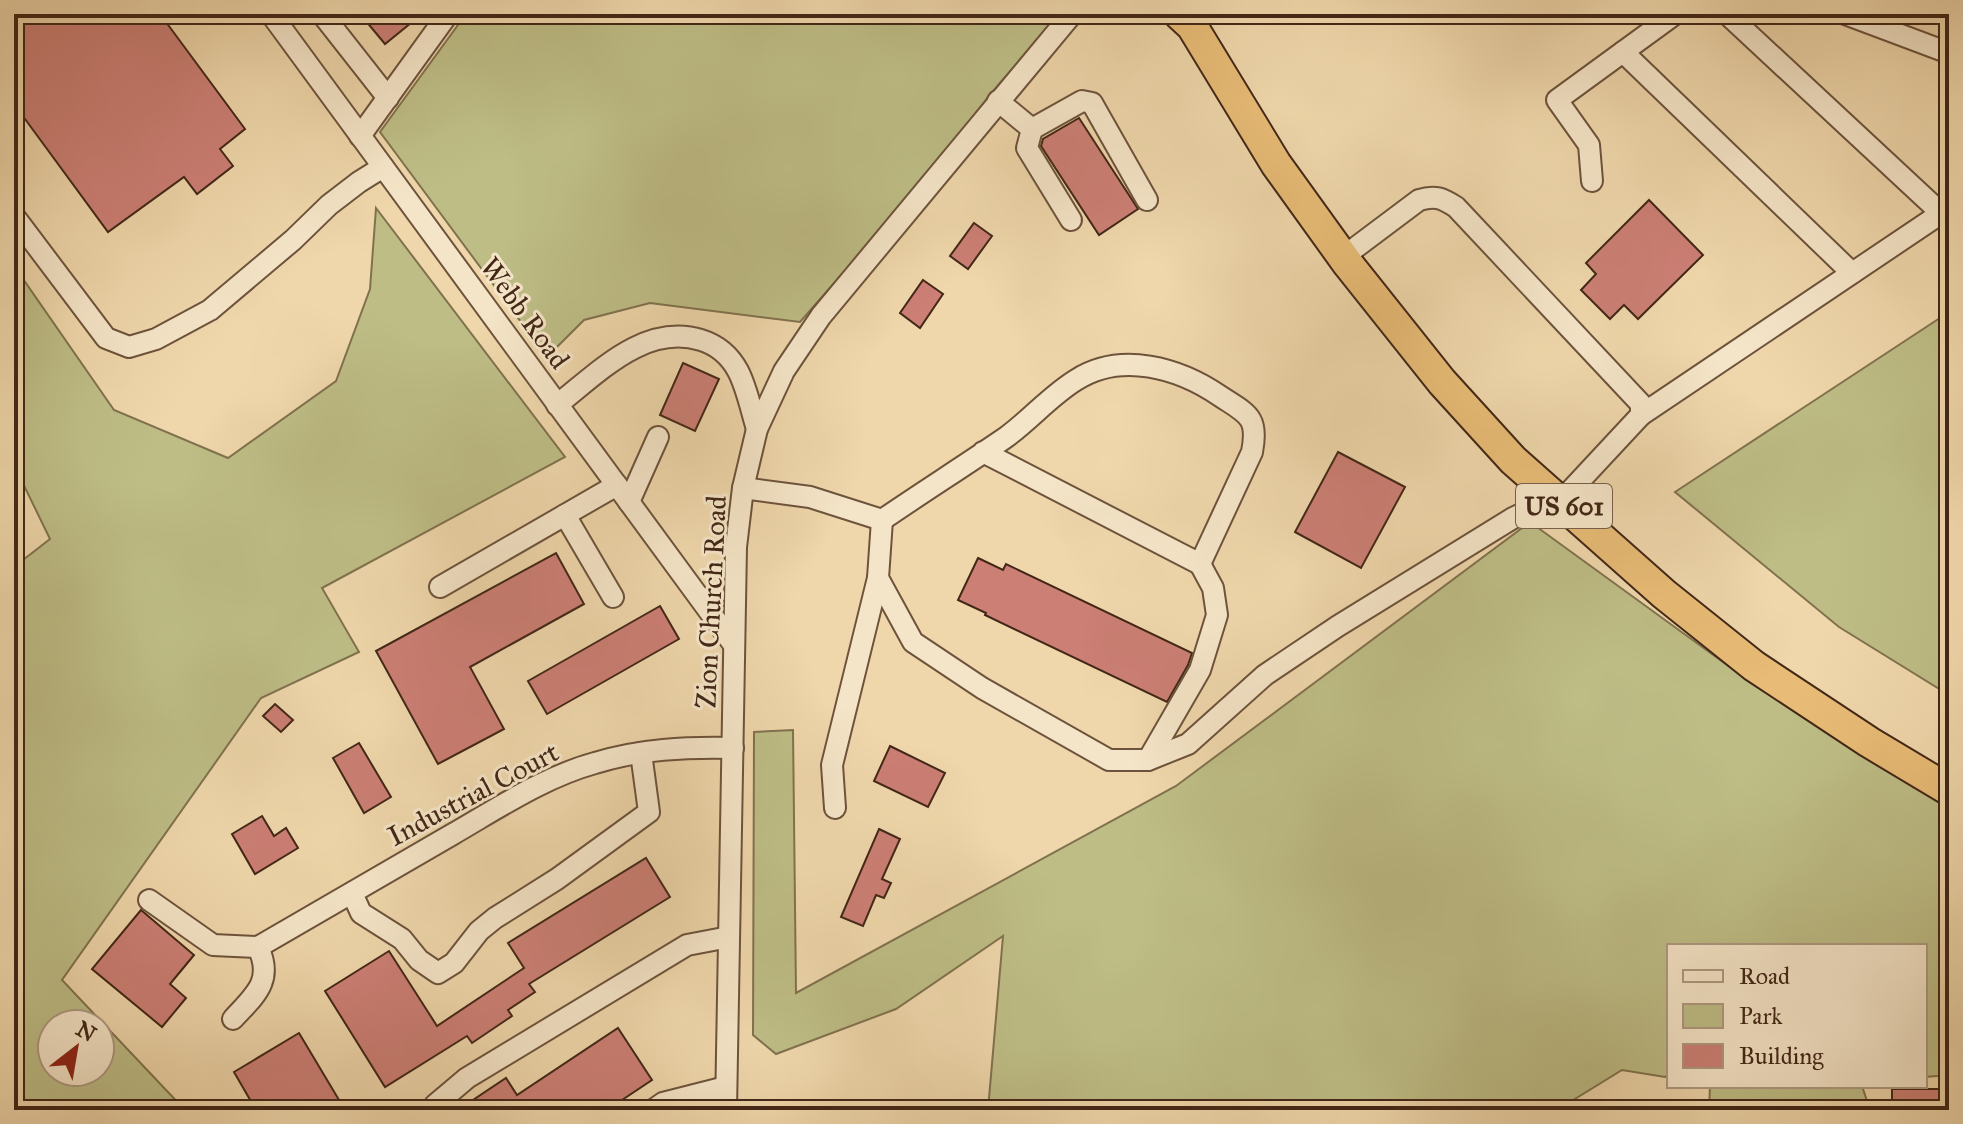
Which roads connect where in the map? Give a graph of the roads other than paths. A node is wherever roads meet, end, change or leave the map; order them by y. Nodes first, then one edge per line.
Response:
1 (271, 14) edge
2 (322, 14) edge
3 (448, 14) edge
4 (1072, 14) edge
5 (1675, 14) edge
6 (1727, 14) edge
7 (1845, 14) edge
8 (1187, 18) edge
9 (1623, 52) junction
10 (1949, 53) edge
11 (388, 98) junction
12 (998, 101) junction
13 (1032, 129) junction
14 (360, 136) junction
15 (383, 167) junction
16 (1592, 181) dead end
17 (1147, 200) dead end
18 (1945, 211) edge
19 (14, 216) edge
20 (1071, 220) dead end
21 (1343, 257) junction
22 (1852, 273) junction
23 (557, 405) junction
24 (1641, 415) junction
25 (757, 429) junction
26 (658, 437) dead end
27 (983, 452) junction
28 (617, 485) junction
29 (743, 488) junction
30 (1557, 500) junction
31 (629, 502) junction
32 (565, 515) junction
33 (882, 520) junction
34 (1200, 564) junction
35 (878, 578) junction
36 (440, 587) dead end
37 (613, 597) dead end
38 (734, 645) junction
39 (733, 748) junction
40 (641, 753) junction
41 (1148, 760) junction
42 (1949, 790) edge
43 (835, 808) dead end
44 (352, 893) junction
45 (149, 900) dead end
46 (729, 937) junction
47 (258, 947) junction
48 (233, 1019) dead end
49 (726, 1087) junction
50 (433, 1110) edge
51 (653, 1110) edge
52 (726, 1110) edge

1 - 14 street, Webb Road
2 - 11 street
3 - 11 street
4 - 12 street, Zion Church Road
5 - 9 street
6 - 18 street
7 - 10 street
8 - 21 highway, US 601
9 - 16 street
9 - 22 street
11 - 14 street
12 - 13 street
12 - 25 street, Zion Church Road
13 - 17 street
13 - 20 street
14 - 15 street, Webb Road
15 - 19 street
15 - 23 street, Webb Road
18 - 22 street
21 - 24 street
21 - 30 highway, US 601
22 - 24 street
23 - 25 street
23 - 28 street, Webb Road
24 - 30 street
25 - 29 street, Zion Church Road
26 - 31 street
27 - 33 street
27 - 34 street
27 - 34 street
28 - 31 street, Webb Road
28 - 32 street
29 - 33 street
29 - 38 street, Zion Church Road
30 - 41 street
30 - 42 highway, US 601
31 - 38 street, Webb Road
32 - 36 street
32 - 37 street
33 - 35 street
34 - 41 street
35 - 41 street
35 - 43 street
38 - 39 street, Zion Church Road
39 - 40 street, Industrial Court
39 - 46 street, Zion Church Road
40 - 44 street, Industrial Court
40 - 44 street
44 - 47 street, Industrial Court
45 - 47 street
46 - 49 street, Zion Church Road
46 - 50 street
47 - 48 street
49 - 51 street
49 - 52 street, Zion Church Road

